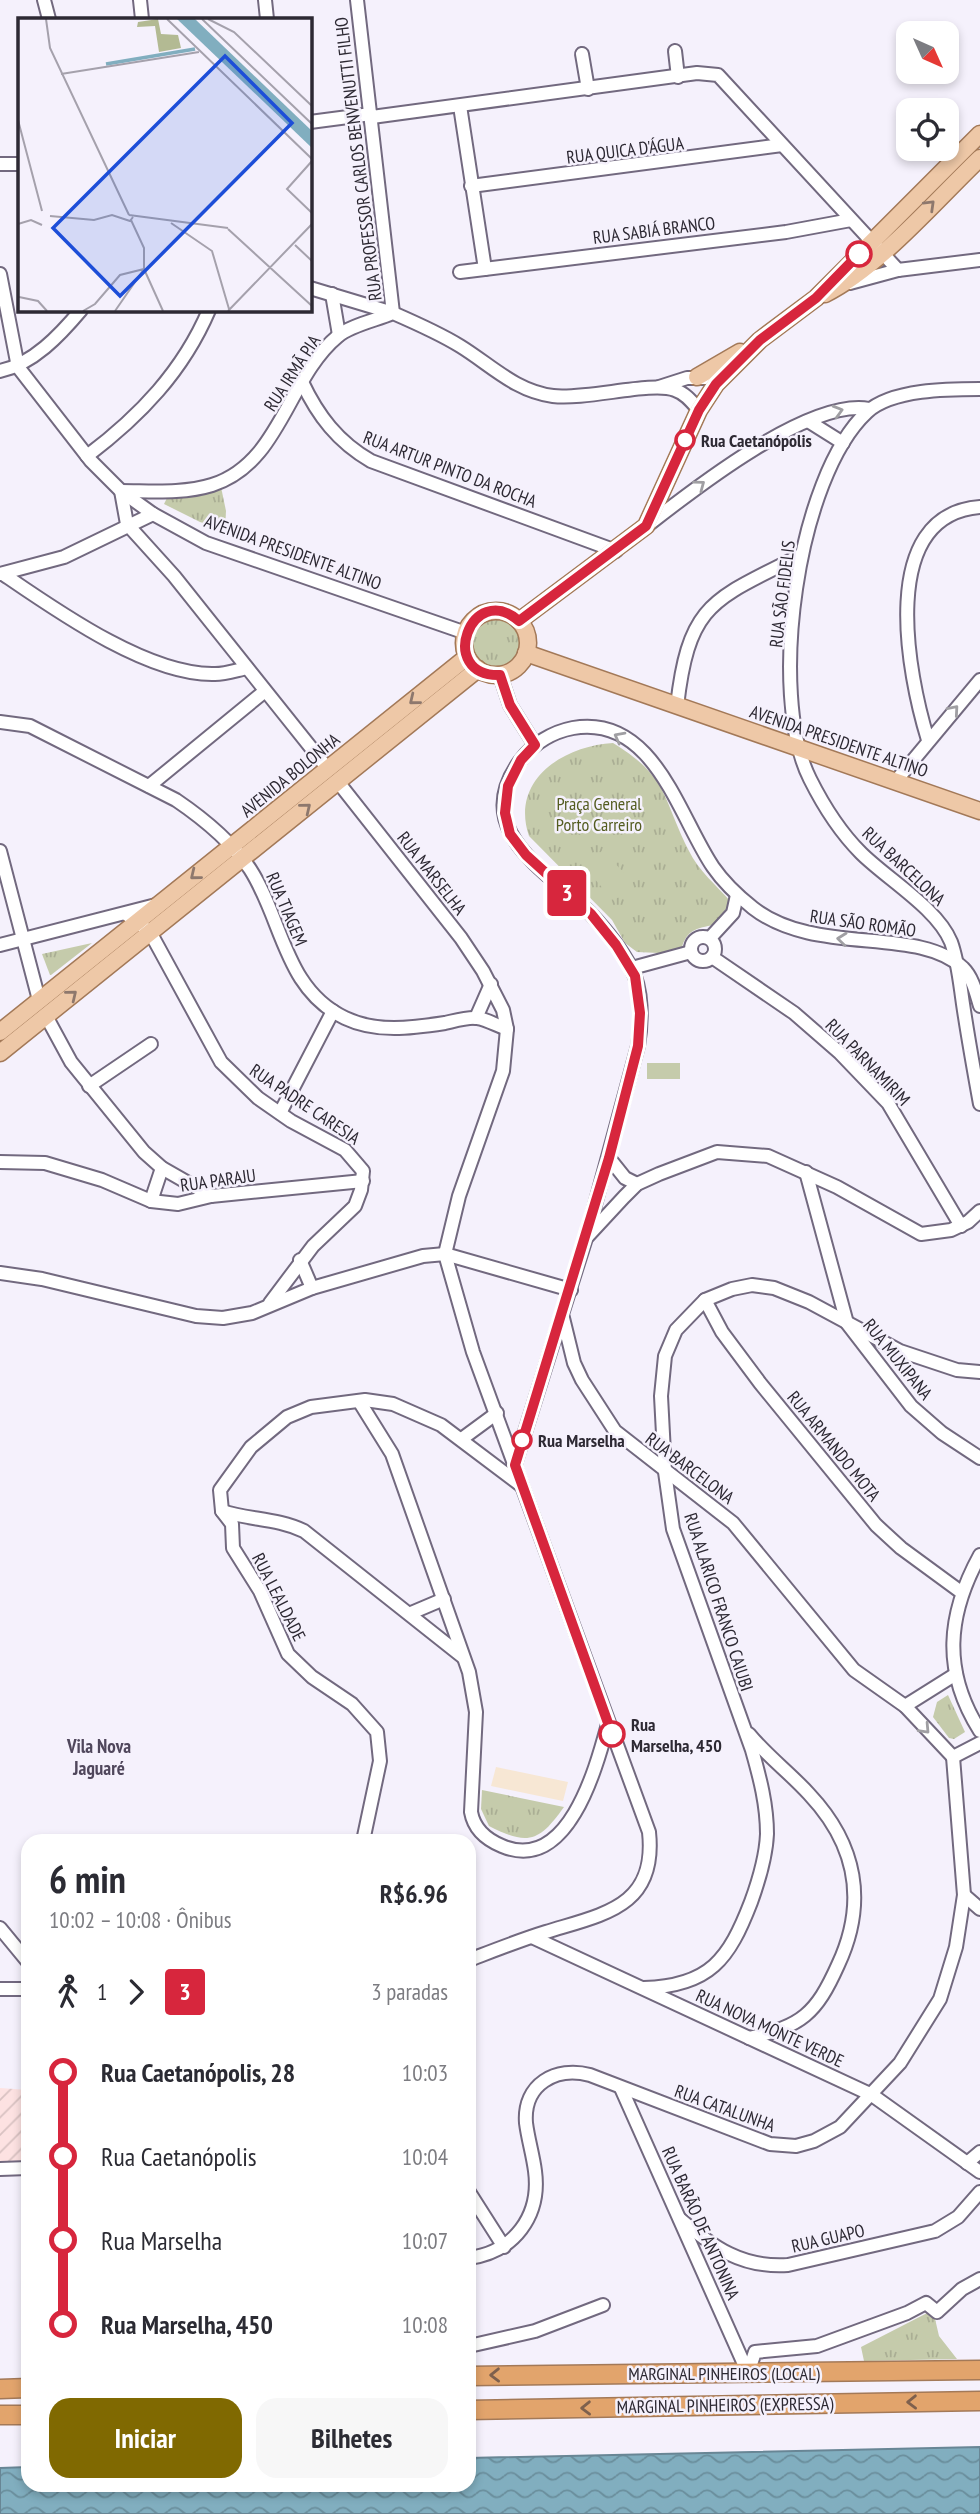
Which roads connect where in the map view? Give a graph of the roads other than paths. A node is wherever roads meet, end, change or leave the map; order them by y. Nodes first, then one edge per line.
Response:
1 (44, 0) edge
2 (140, 0) edge
3 (265, 0) edge
4 (356, 0) edge
5 (49, 18) edge
6 (142, 18) edge
7 (267, 18) edge
8 (674, 51) dead end
9 (582, 54) dead end
10 (678, 77) junction
11 (588, 89) junction
12 (460, 106) junction
13 (371, 116) junction
14 (312, 122) edge
15 (980, 134) edge
16 (782, 145) junction
17 (959, 155) edge
18 (980, 158) edge
19 (953, 161) edge
20 (956, 161) edge
21 (0, 164) edge
22 (18, 164) edge
23 (974, 171) edge
24 (471, 186) junction
25 (851, 220) junction
26 (876, 247) junction
27 (980, 260) edge
28 (485, 269) junction
29 (898, 270) junction
30 (460, 272) dead end
31 (0, 274) edge
32 (845, 284) junction
33 (312, 289) edge
34 (332, 294) junction
35 (816, 298) junction
36 (79, 312) edge
37 (208, 312) edge
38 (393, 313) junction
39 (339, 335) junction
40 (760, 340) junction
41 (18, 367) junction
42 (0, 371) edge
43 (697, 377) junction
44 (302, 382) junction
45 (716, 384) junction
46 (655, 388) junction
47 (980, 389) edge
48 (699, 410) junction
49 (869, 410) junction
50 (808, 421) junction
51 (843, 443) junction
52 (87, 456) junction
53 (121, 491) junction
54 (980, 507) edge
55 (153, 514) junction
56 (127, 524) junction
57 (646, 526) junction
58 (616, 551) junction
59 (801, 555) junction
60 (1, 574) edge
61 (519, 621) junction
62 (466, 633) junction
63 (527, 653) junction
64 (473, 663) junction
65 (247, 668) junction
66 (500, 675) junction
67 (980, 680) edge
68 (265, 691) junction
69 (677, 706) junction
70 (0, 722) edge
71 (928, 740) junction
72 (796, 744) junction
73 (535, 745) junction
74 (333, 775) junction
75 (895, 782) junction
76 (149, 786) junction
77 (980, 811) edge
78 (0, 851) edge
79 (236, 853) junction
80 (737, 895) junction
81 (131, 918) junction
82 (150, 932) junction
83 (710, 938) junction
84 (22, 941) junction
85 (0, 946) edge
86 (691, 952) junction
87 (712, 957) junction
88 (956, 962) junction
89 (632, 968) junction
90 (491, 984) junction
91 (39, 1000) junction
92 (980, 1006) edge
93 (333, 1011) junction
94 (46, 1016) junction
95 (477, 1018) junction
96 (506, 1029) junction
97 (0, 1031) edge
98 (151, 1044) dead end
99 (0, 1053) edge
100 (89, 1086) junction
101 (980, 1104) edge
102 (280, 1112) junction
103 (609, 1158) junction
104 (0, 1161) edge
105 (162, 1168) junction
106 (806, 1172) junction
107 (363, 1181) junction
108 (637, 1184) junction
109 (211, 1196) junction
110 (151, 1201) junction
111 (980, 1211) edge
112 (961, 1226) junction
113 (586, 1238) junction
114 (445, 1254) junction
115 (300, 1261) junction
116 (0, 1273) edge
117 (312, 1288) junction
118 (571, 1290) junction
119 (705, 1300) junction
120 (270, 1304) junction
121 (562, 1314) junction
122 (847, 1323) junction
123 (980, 1372) edge
124 (359, 1401) junction
125 (497, 1413) junction
126 (463, 1438) junction
127 (980, 1458) edge
128 (515, 1465) junction
129 (665, 1472) junction
130 (522, 1486) junction
131 (222, 1511) junction
132 (980, 1555) edge
133 (976, 1572) edge
134 (961, 1592) junction
135 (444, 1599) junction
136 (411, 1613) junction
137 (464, 1657) junction
138 (956, 1674) junction
139 (905, 1706) junction
140 (608, 1724) junction
141 (742, 1726) junction
142 (980, 1731) edge
143 (980, 1742) edge
144 (953, 1757) junction
145 (785, 1772) junction
146 (762, 1787) junction
147 (364, 1834) edge
148 (964, 1895) junction
149 (980, 1909) edge
150 (0, 1928) edge
151 (532, 1937) junction
152 (21, 1954) edge
153 (476, 1957) edge
154 (644, 1988) junction
155 (0, 1989) edge
156 (21, 1989) edge
157 (749, 2038) junction
158 (621, 2088) junction
159 (872, 2095) junction
160 (980, 2152) edge
161 (967, 2163) junction
162 (21, 2168) edge
163 (0, 2169) edge
164 (980, 2172) edge
165 (980, 2192) edge
166 (476, 2203) edge
167 (680, 2219) junction
168 (504, 2247) junction
169 (476, 2258) edge
170 (980, 2279) edge
171 (603, 2305) dead end
172 (476, 2344) edge
173 (980, 2370) edge
174 (748, 2373) junction
175 (476, 2376) edge
176 (21, 2388) edge
177 (0, 2389) edge
178 (980, 2401) edge
179 (476, 2402) edge
180 (530, 2409) junction
181 (476, 2410) edge
182 (0, 2415) edge
183 (21, 2415) edge

1 - 5 street
2 - 6 street
3 - 7 street
4 - 13 street, RUA PROFESSOR CARLOS BENVENUTTI FILHO
8 - 10 street
9 - 11 street
10 - 11 street
10 - 16 street
11 - 12 street
12 - 13 street
12 - 24 street
13 - 14 street
13 - 38 street, RUA PROFESSOR CARLOS BENVENUTTI FILHO
15 - 17 main road
16 - 24 street, RUA QUICA D'ÁGUA
16 - 25 street
18 - 23 main road
19 - 26 main road
20 - 23 street
21 - 22 street
26 -> 23 main road
24 - 28 street
25 - 26 street
25 - 28 street, RUA SABIÁ BRANCO
26 - 29 street
26 - 32 main road
26 - 35 main road
27 - 29 street
28 - 30 street, RUA SABIÁ BRANCO
29 - 32 street
31 - 41 street, AVENIDA PRESIDENTE ALTINO
32 - 35 main road
33 - 34 street
34 - 38 street
34 - 39 street
35 - 40 main road
36 - 41 street
37 - 52 street
38 - 39 street, RUA IRMÃ PIA
38 - 46 street
39 - 44 street, RUA IRMÃ PIA
40 - 43 main road
40 - 45 main road
41 - 42 street
41 - 52 street, AVENIDA PRESIDENTE ALTINO
43 - 45 street
43 - 46 street
44 - 53 street, RUA IRMÃ PIA
44 - 58 street, RUA ARTUR PINTO DA ROCHA
45 - 48 main road
46 - 48 street
47 - 49 street
48 - 57 main road
50 -> 49 street
49 - 51 street, RUA SÃO FIDELIS
50 - 51 street
57 -> 50 street
51 - 59 street, RUA SÃO FIDELIS
52 - 53 street, AVENIDA PRESIDENTE ALTINO
53 - 55 street, AVENIDA PRESIDENTE ALTINO
53 - 56 street
54 - 71 street
55 - 56 street
55 - 62 street, AVENIDA PRESIDENTE ALTINO
56 - 60 street
56 - 65 street, RUA MARSELHA
57 - 58 main road
58 - 61 main road
59 - 69 street
59 - 72 street, RUA SÃO FIDELIS
60 - 65 street
61 - 62 main road
61 - 63 main road
62 - 64 main road
63 - 66 main road
63 - 69 main road, AVENIDA PRESIDENTE ALTINO
64 - 66 main road
64 - 74 main road, AVENIDA BOLONHA
65 - 68 street, RUA MARSELHA
66 - 73 street
71 -> 67 street
68 - 74 street, RUA MARSELHA
68 - 76 street
69 - 72 main road, AVENIDA PRESIDENTE ALTINO
70 - 76 street, RUA TIAGEM
71 - 75 street
72 - 75 main road, AVENIDA PRESIDENTE ALTINO
72 - 88 street, RUA BARCELONA
80 -> 73 street, RUA SÃO ROMÃO
73 - 89 street
74 - 79 main road, AVENIDA BOLONHA
74 - 90 street, RUA MARSELHA
75 - 77 main road, AVENIDA PRESIDENTE ALTINO
76 - 79 street, RUA TIAGEM
78 - 84 street
79 -> 81 main road, AVENIDA BOLONHA
79 - 82 main road, AVENIDA BOLONHA
79 - 93 street, RUA TIAGEM
80 - 83 street
88 -> 80 street, RUA SÃO ROMÃO
81 - 82 street
81 - 84 street
81 - 91 main road, AVENIDA BOLONHA
94 -> 82 main road, AVENIDA BOLONHA
82 - 102 street, RUA PADRE CARESIA
83 - 86 street
83 - 87 street
84 - 85 street
84 - 91 street
86 - 87 street
86 - 89 street
87 - 112 street, RUA PARNAMIRIM
88 - 92 street
88 - 101 street, RUA BARCELONA
89 - 103 street
90 - 95 street
90 - 96 street, RUA MARSELHA
91 - 97 main road, AVENIDA BOLONHA
93 - 95 street, RUA TIAGEM
93 - 102 street
94 - 99 main road, AVENIDA BOLONHA
94 - 100 street
95 - 96 street, RUA TIAGEM
96 - 114 street, RUA MARSELHA
98 - 100 street
100 - 105 street
102 - 107 street, RUA PADRE CARESIA
103 - 108 street
103 - 113 street
104 - 110 street, RUA PARAJU
105 - 109 street
105 - 110 street
106 - 108 street
106 - 112 street
106 - 122 street, RUA MUXIPANA
107 - 109 street, RUA PARAJU
107 - 115 street
108 - 113 street
109 - 110 street, RUA PARAJU
111 - 112 street
113 - 118 street
114 - 117 street
114 - 118 street
114 - 125 street
115 - 117 street
115 - 120 street
116 - 120 street
117 - 120 street
118 - 121 street
119 - 122 street, RUA ALARICO FRANCO CAIUBI
119 - 129 street, RUA ALARICO FRANCO CAIUBI
119 - 134 street, RUA ARMANDO MOTA
121 - 128 street
121 - 129 street, RUA BARCELONA
122 - 123 street, RUA ALARICO FRANCO CAIUBI
122 - 127 street, RUA MUXIPANA
124 - 126 street, RUA LEALDADE
124 - 131 street, RUA LEALDADE
124 - 135 street
125 - 126 street
125 - 128 street
126 - 130 street, RUA LEALDADE
128 - 130 street
129 - 139 street, RUA BARCELONA
129 - 141 street, RUA ALARICO FRANCO CAIUBI
130 - 140 street
131 - 136 street
131 - 147 street, RUA LEALDADE
132 - 133 street
133 - 134 street
134 - 138 street
135 - 136 street
135 - 137 street
136 - 137 street
137 - 140 street
138 - 139 street
138 - 142 street
139 -> 144 street, RUA BARCELONA
140 - 151 street
141 - 145 street
141 - 146 street, RUA ALARICO FRANCO CAIUBI
143 - 144 street
144 - 148 street, RUA CATALUNHA
145 - 146 street
145 - 157 street
146 - 154 street, RUA ALARICO FRANCO CAIUBI
148 - 149 street
148 - 159 street, RUA CATALUNHA
150 - 152 street
151 - 153 street
151 - 154 street, RUA NOVA MONTE VERDE
154 - 157 street, RUA NOVA MONTE VERDE
155 - 156 street
157 - 159 street, RUA NOVA MONTE VERDE
158 - 159 street, RUA CATALUNHA
158 - 167 street, RUA BARÃO DE ANTONINA
158 - 168 street, RUA CATALUNHA
159 - 161 street, RUA NOVA MONTE VERDE
160 - 161 street
161 - 164 street, RUA NOVA MONTE VERDE
162 - 163 street
165 - 167 street, RUA GUAPO
166 - 168 street
167 - 174 street, RUA BARÃO DE ANTONINA
168 - 169 street
170 - 174 street
171 - 172 street
173 - 174 highway, MARGINAL PINHEIROS (LOCAL)
174 -> 175 highway, MARGINAL PINHEIROS (LOCAL)
176 - 177 highway
178 -> 180 highway, MARGINAL PINHEIROS (EXPRESSA)
179 - 180 highway
180 - 181 highway, MARGINAL PINHEIROS (EXPRESSA)
182 - 183 highway

